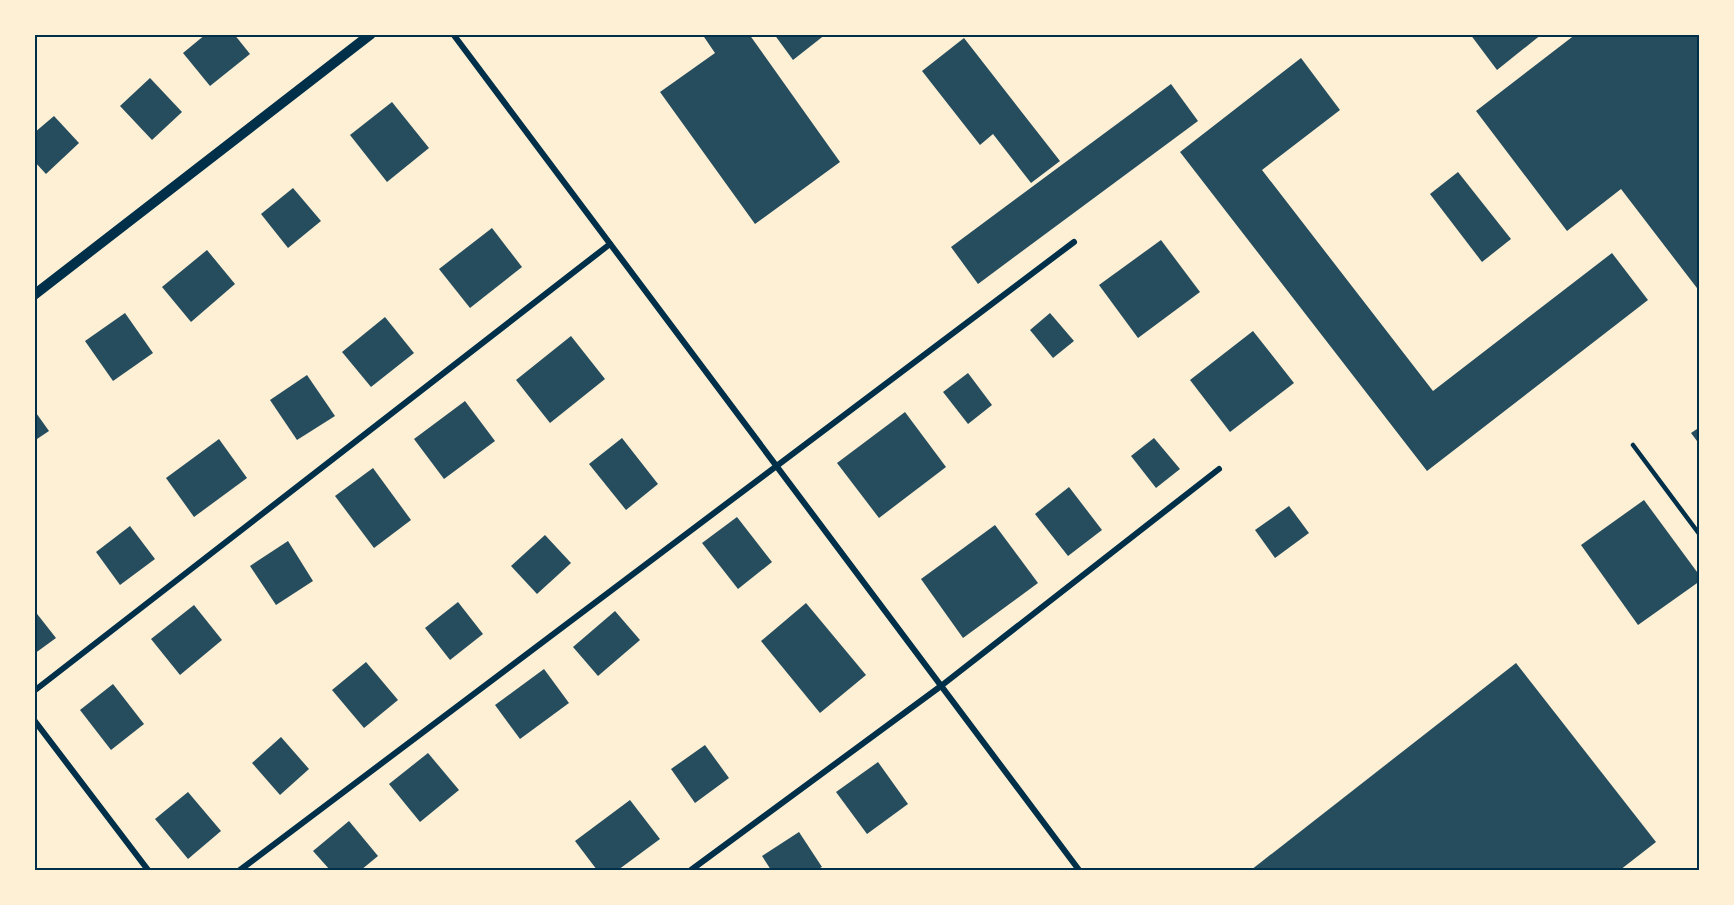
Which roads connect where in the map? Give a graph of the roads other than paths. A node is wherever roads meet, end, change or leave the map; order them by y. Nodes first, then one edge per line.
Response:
1 (371, 34) edge
2 (453, 34) edge
3 (1074, 242) dead end
4 (610, 244) junction
5 (34, 295) edge
6 (1633, 445) dead end
7 (777, 468) junction
8 (1218, 469) dead end
9 (1700, 535) edge
10 (941, 686) junction
11 (34, 691) edge
12 (34, 720) edge
13 (148, 870) edge
14 (240, 870) edge
15 (691, 870) edge
16 (1079, 870) edge

1 - 5 street
2 - 4 street
3 - 7 street
4 - 7 street
4 - 11 street
6 - 9 lane
7 - 10 street
7 - 14 street
8 - 10 street
10 - 15 street
10 - 16 street
12 - 13 street

